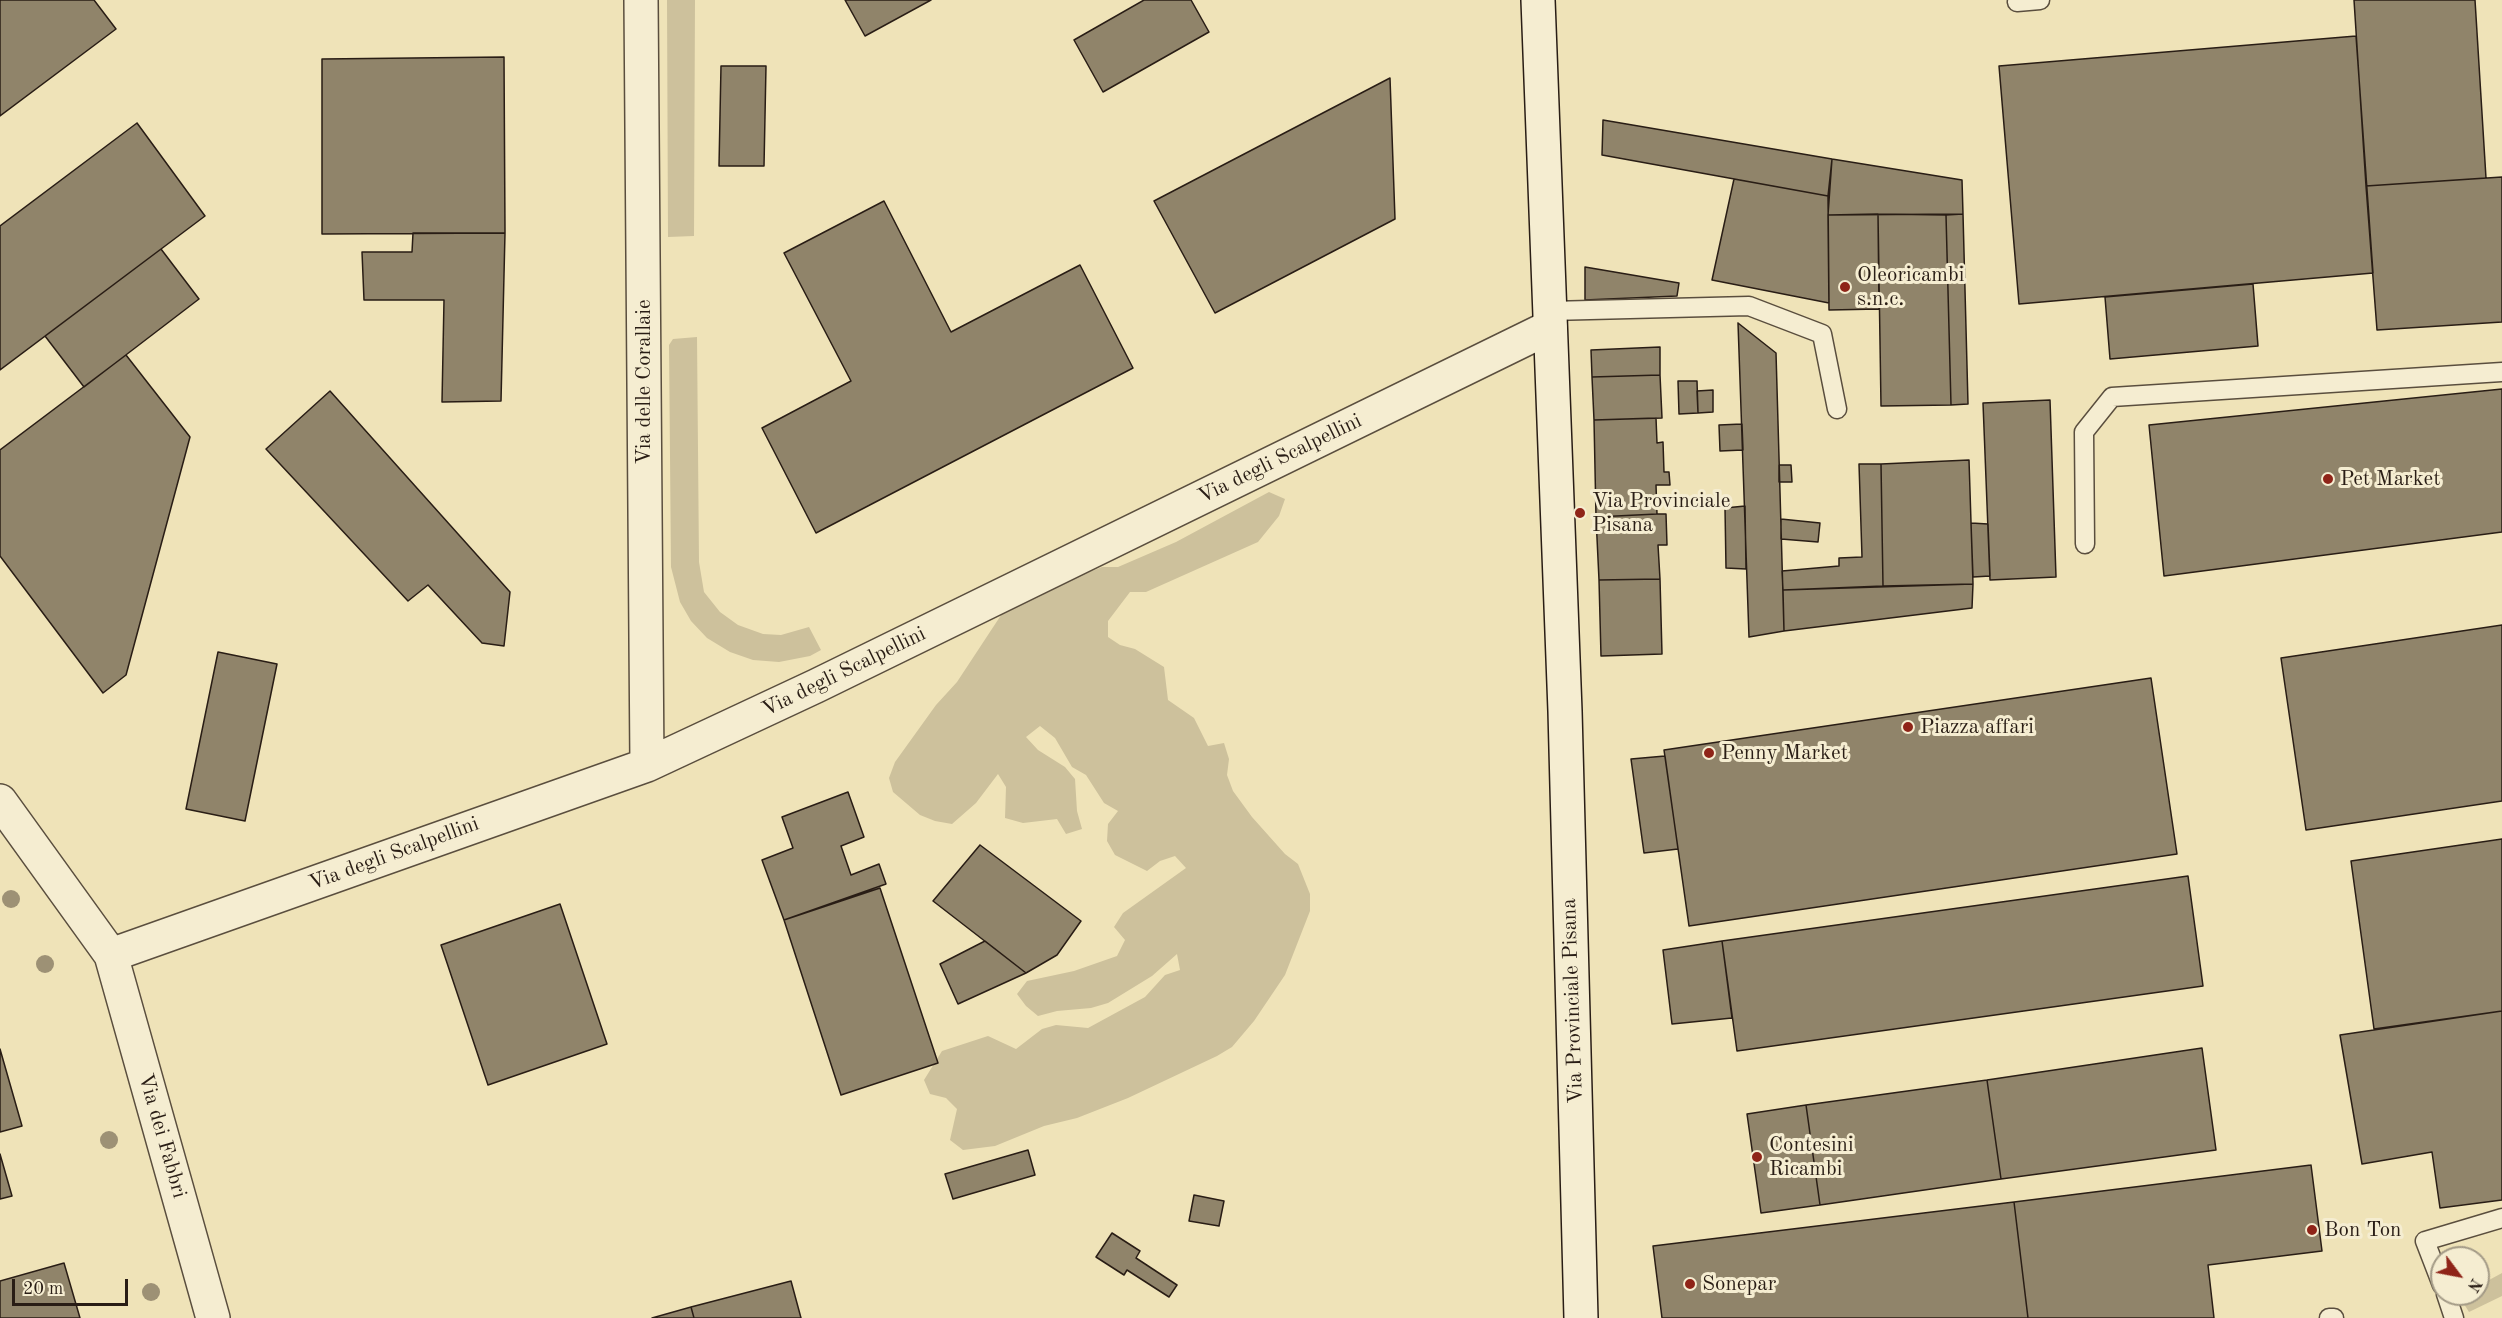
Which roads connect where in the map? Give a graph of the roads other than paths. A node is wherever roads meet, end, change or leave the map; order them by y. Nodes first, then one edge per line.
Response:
1 (641, 0) edge
2 (1538, 0) edge
3 (2040, 0) edge
4 (2017, 2) dead end
5 (1550, 319) junction
6 (2502, 372) edge
7 (1837, 409) dead end
8 (2085, 544) dead end
9 (647, 765) junction
10 (0, 801) edge
11 (111, 955) junction
12 (2502, 1218) edge
13 (2430, 1254) edge
14 (213, 1318) edge
15 (1581, 1318) edge
16 (2329, 1318) edge
17 (2334, 1318) edge

1 - 9 street, Via delle Corallaie
2 - 5 street, Via Provinciale Pisana
3 - 4 lane
5 - 7 lane
5 - 9 street, Via degli Scalpellini
5 - 15 street, Via Provinciale Pisana
6 - 8 lane
9 - 11 street, Via degli Scalpellini
10 - 11 street
11 - 14 street, Via dei Fabbri
12 - 13 lane
16 - 17 lane

